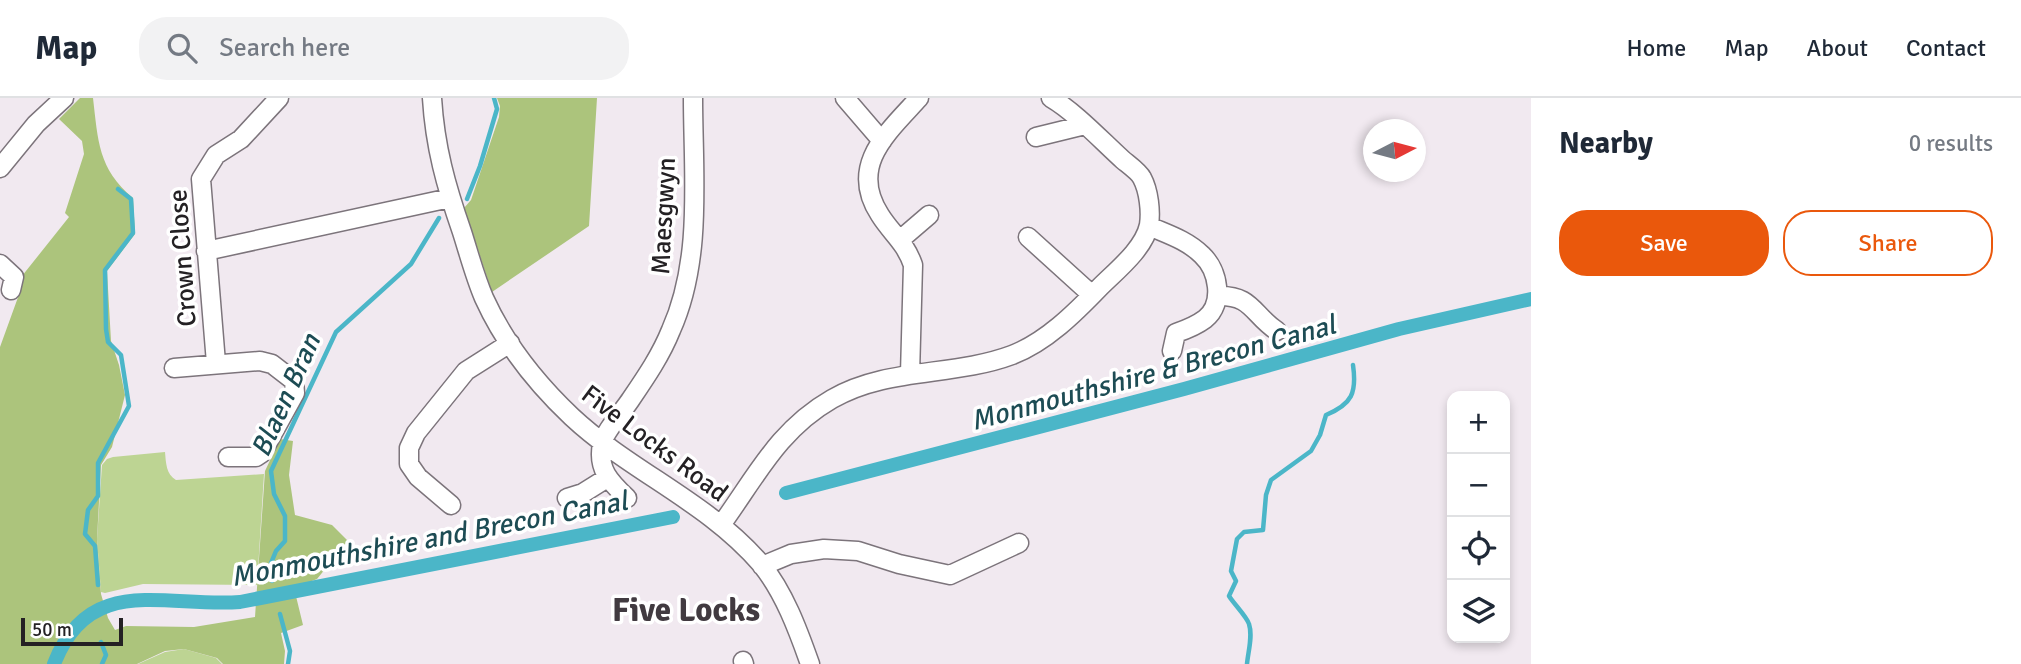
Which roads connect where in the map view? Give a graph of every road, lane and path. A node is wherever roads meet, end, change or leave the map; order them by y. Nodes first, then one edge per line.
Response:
1 (64, 98) edge
2 (279, 98) edge
3 (432, 98) edge
4 (693, 98) edge
5 (845, 98) edge
6 (919, 98) edge
7 (1051, 98) edge
8 (1085, 125) junction
9 (1036, 137) dead end
10 (882, 141) junction
11 (0, 168) edge
12 (450, 198) junction
13 (929, 215) dead end
14 (1149, 226) junction
15 (1028, 237) dead end
16 (901, 239) junction
17 (206, 251) junction
18 (0, 264) edge
19 (11, 290) dead end
20 (1092, 295) junction
21 (1218, 296) junction
22 (1277, 331) dead end
23 (510, 343) junction
24 (1172, 351) dead end
25 (216, 363) junction
26 (174, 368) dead end
27 (910, 374) junction
28 (602, 441) junction
29 (228, 457) dead end
30 (607, 478) junction
31 (566, 498) dead end
32 (627, 498) dead end
33 (451, 505) dead end
34 (721, 526) junction
35 (1019, 543) dead end
36 (762, 566) junction
37 (810, 664) edge

1 - 11 street
2 - 17 street, Crown Close
3 - 12 street, Five Locks Road
4 - 28 street, Maesgwyn
5 - 10 street
6 - 10 street
7 - 8 street
8 - 9 street
8 - 14 street
10 - 16 street
12 - 17 street
12 - 23 street, Five Locks Road
13 - 16 street
14 - 20 street
14 - 21 street
15 - 20 street
16 - 27 street
17 - 25 street, Crown Close
18 - 19 street
20 - 27 street
21 - 22 street
21 - 24 street
23 - 28 street, Five Locks Road
23 - 33 street
25 - 26 street
25 - 29 street
27 - 34 street
28 - 30 street
28 - 34 street, Five Locks Road
30 - 31 street
30 - 32 street
34 - 36 street, Five Locks Road
35 - 36 street
36 - 37 street, Five Locks Road

